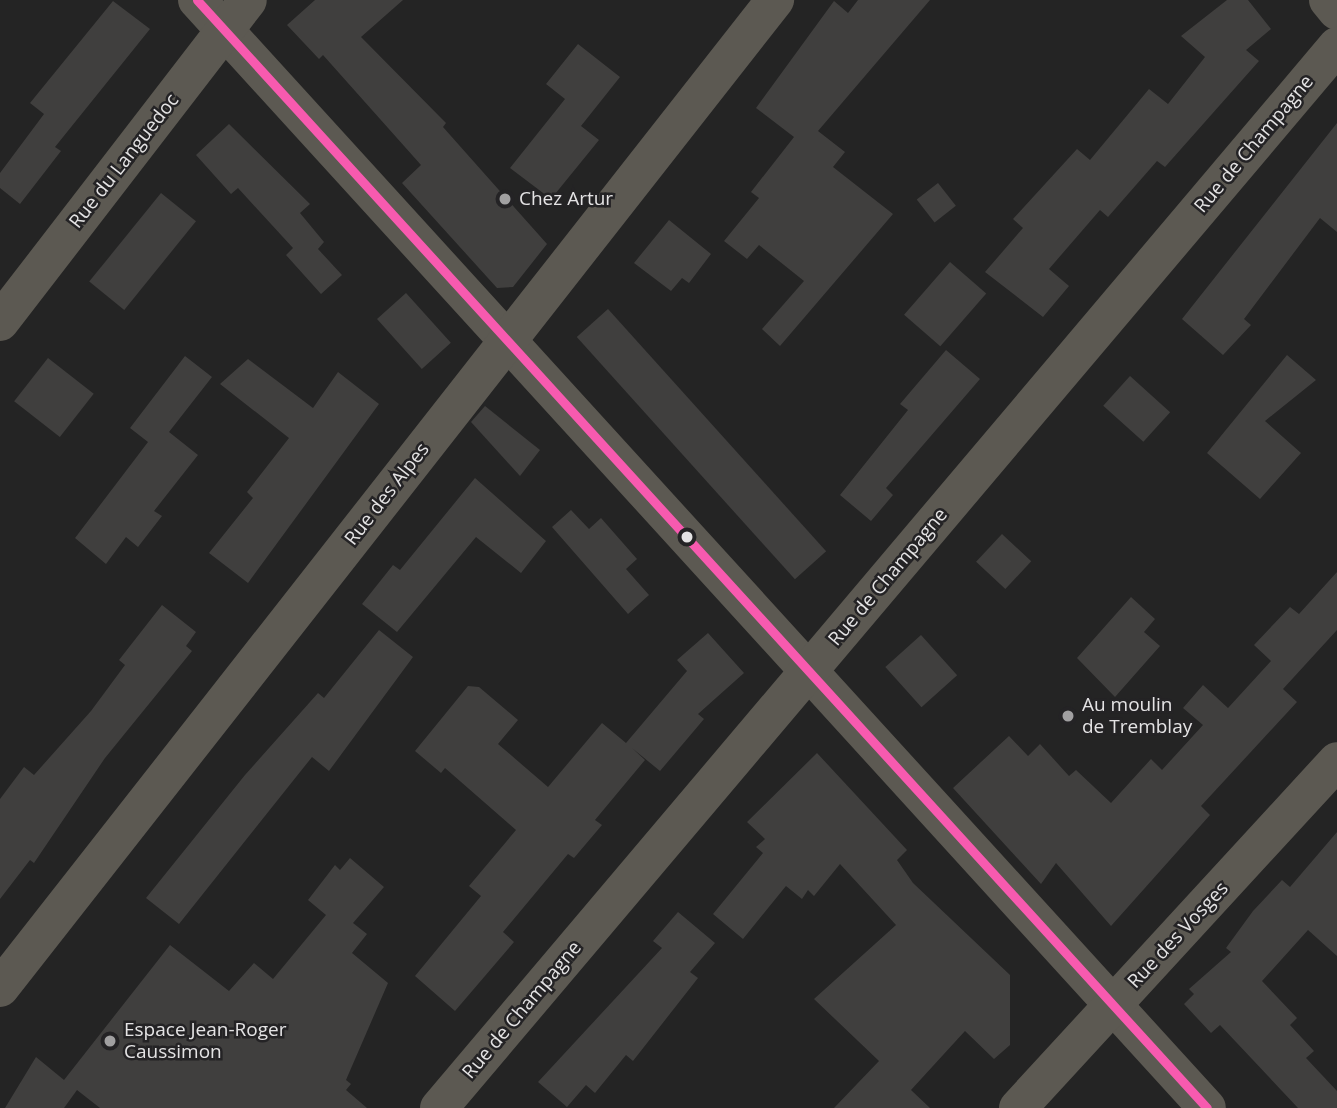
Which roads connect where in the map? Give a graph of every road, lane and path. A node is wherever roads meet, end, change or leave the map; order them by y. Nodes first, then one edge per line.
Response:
1 (197, 0) edge
2 (248, 0) edge
3 (775, 0) edge
4 (1328, 0) edge
5 (1337, 11) edge
6 (225, 30) junction
7 (1337, 46) edge
8 (0, 322) edge
9 (506, 341) junction
10 (808, 671) junction
11 (1337, 761) edge
12 (0, 988) edge
13 (1114, 1004) junction
14 (439, 1108) edge
15 (1018, 1108) edge
16 (1207, 1108) edge

1 - 6 street
2 - 6 street, Rue du Languedoc
3 - 9 street, Rue des Alpes
4 - 5 street
6 - 8 street, Rue du Languedoc
6 - 9 street
7 - 10 street, Rue de Champagne
9 - 10 street
9 - 12 street, Rue des Alpes
10 - 13 street
10 - 14 street, Rue de Champagne
11 - 13 street, Rue des Vosges
13 - 15 street, Rue des Vosges
13 - 16 street

